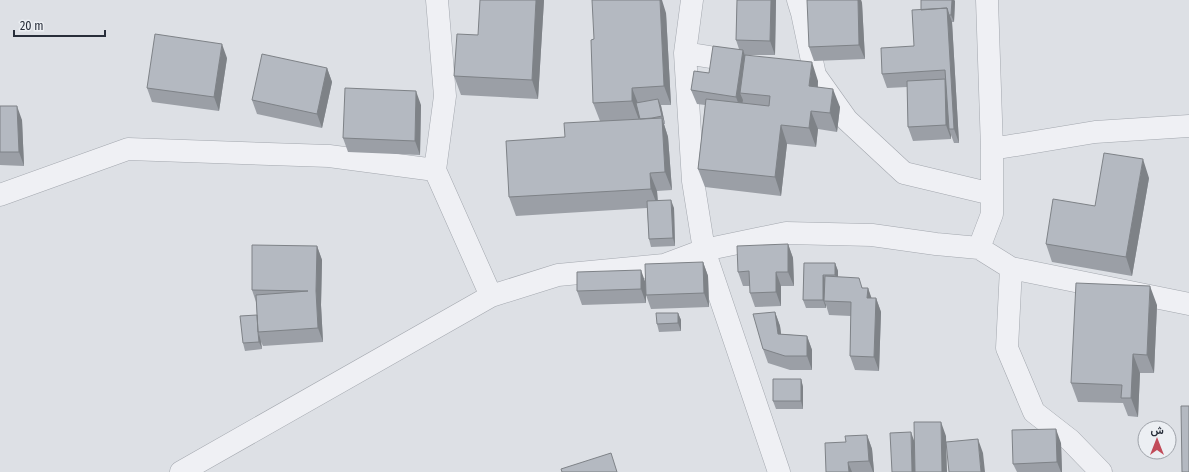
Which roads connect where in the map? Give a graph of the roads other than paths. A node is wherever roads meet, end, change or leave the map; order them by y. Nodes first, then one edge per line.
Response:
1 (437, 0) edge
2 (692, 0) edge
3 (798, 0) edge
4 (987, 0) edge
5 (685, 52) junction
6 (761, 66) edge
7 (792, 71) edge
8 (815, 75) junction
9 (1189, 126) edge
10 (992, 149) junction
11 (435, 170) junction
12 (992, 194) junction
13 (0, 195) edge
14 (979, 248) junction
15 (704, 250) junction
16 (1011, 268) junction
17 (491, 296) junction
18 (1189, 304) edge
19 (181, 472) edge
20 (779, 472) edge
21 (1101, 472) edge

1 - 11 street
2 - 5 street
3 - 8 street
4 - 10 street
5 - 6 street
5 - 15 street
7 - 8 street
8 - 12 street
9 - 10 street
10 - 12 street
11 - 13 street
11 - 17 street
12 - 14 street
14 - 15 street
14 - 16 street
15 - 17 street
15 - 20 street
16 - 18 street
16 - 21 street
17 - 19 street

